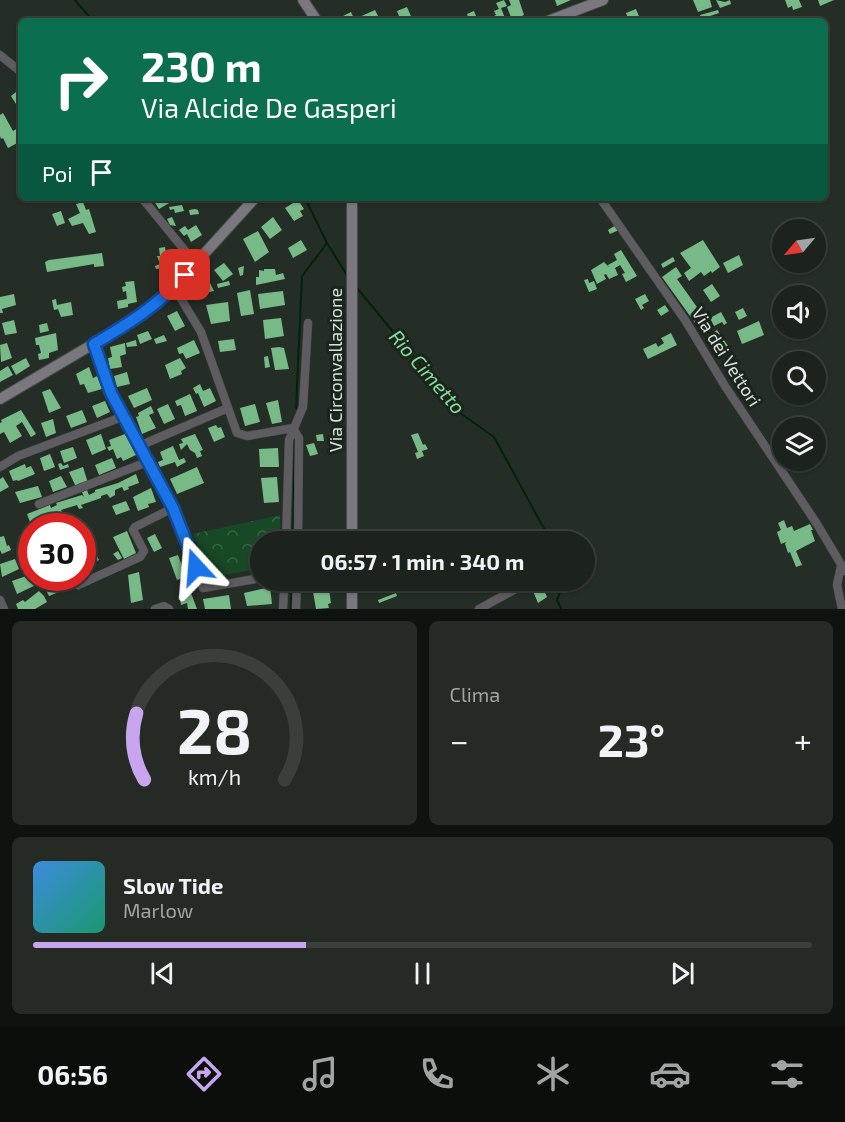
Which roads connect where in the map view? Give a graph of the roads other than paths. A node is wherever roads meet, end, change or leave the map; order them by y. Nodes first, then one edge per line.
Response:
1 (303, 0) edge
2 (603, 0) edge
3 (314, 18) edge
4 (556, 18) edge
5 (0, 55) edge
6 (18, 70) edge
7 (144, 201) edge
8 (252, 201) edge
9 (602, 201) edge
10 (353, 202) edge
11 (195, 263) junction
12 (174, 287) junction
13 (308, 323) dead end
14 (94, 344) junction
15 (0, 399) edge
16 (228, 408) junction
17 (122, 417) junction
18 (293, 428) junction
19 (139, 446) junction
20 (147, 462) junction
21 (0, 467) edge
22 (39, 504) dead end
23 (173, 508) junction
24 (286, 531) edge
25 (298, 531) edge
26 (352, 531) edge
27 (843, 568) edge
28 (96, 577) edge
29 (250, 580) edge
30 (284, 591) edge
31 (297, 591) edge
32 (352, 591) edge
33 (512, 591) edge
34 (0, 600) edge
35 (4, 609) edge
36 (155, 609) edge
37 (169, 609) edge
38 (283, 609) edge
39 (296, 609) edge
40 (352, 609) edge
41 (479, 609) edge
42 (842, 609) edge

1 - 3 main road
2 - 4 main road
5 - 6 street
7 - 11 street
8 - 11 main road
9 - 27 street, Via dei Vettori
10 - 26 main road, Via Circonvallazione
11 - 12 main road
12 - 14 main road
12 - 16 street
13 - 18 street
14 - 15 main road
14 - 17 street
16 - 18 street
16 - 19 street
17 - 19 street
17 - 21 street
18 - 24 street
18 - 25 street
19 - 20 street
20 - 22 street
20 - 23 street
23 - 28 street
23 - 29 street
27 - 42 street, Via dei Vettori
30 - 38 street
31 - 39 street
32 - 40 main road
33 - 41 street
34 - 35 street
36 - 37 street

